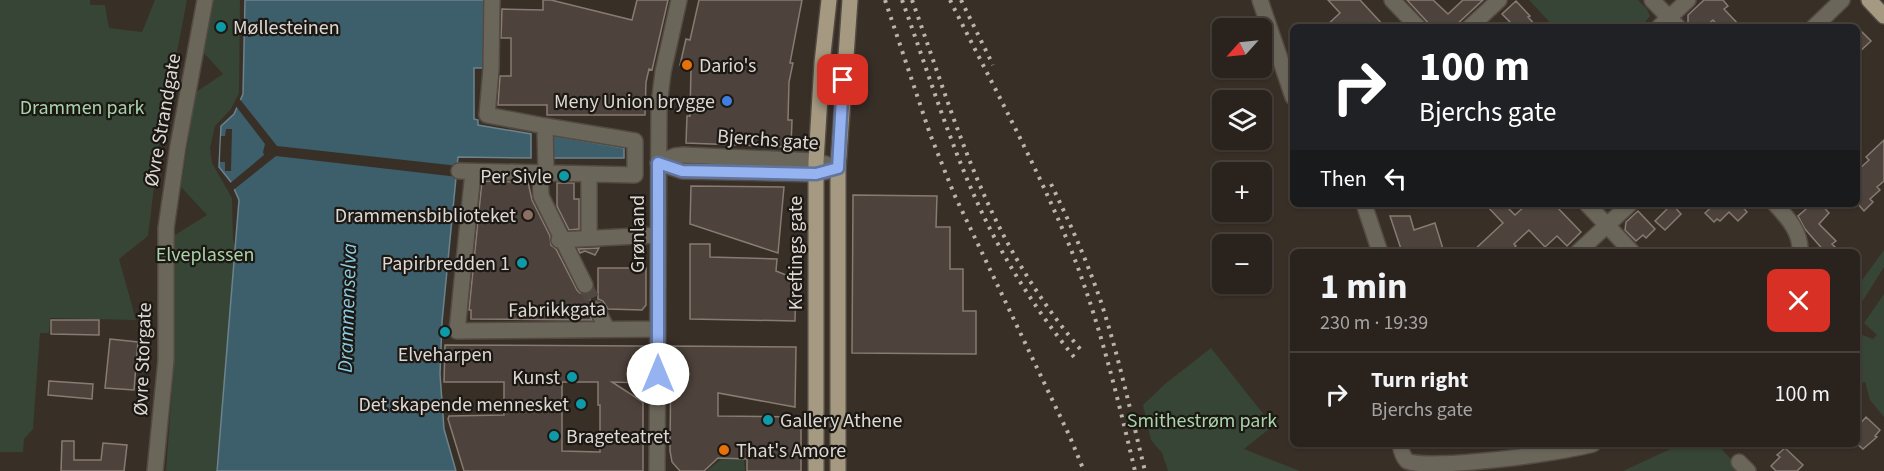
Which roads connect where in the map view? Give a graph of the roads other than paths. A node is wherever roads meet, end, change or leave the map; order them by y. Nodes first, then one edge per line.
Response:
1 (205, 0) edge
2 (492, 0) edge
3 (679, 0) edge
4 (829, 0) edge
5 (850, 0) edge
6 (1260, 0) edge
7 (1392, 0) edge
8 (1499, 0) edge
9 (1652, 0) edge
10 (1688, 0) edge
11 (1842, 0) edge
12 (1869, 0) edge
13 (1884, 16) edge
14 (1415, 24) edge
15 (1473, 24) edge
16 (1669, 24) edge
17 (1817, 24) edge
18 (1290, 89) edge
19 (545, 126) junction
20 (658, 135) junction
21 (635, 141) junction
22 (658, 163) junction
23 (816, 167) junction
24 (838, 168) junction
25 (543, 174) junction
26 (589, 174) junction
27 (1365, 207) edge
28 (1590, 207) edge
29 (1627, 207) edge
30 (1778, 207) edge
31 (1607, 226) junction
32 (658, 235) junction
33 (589, 238) junction
34 (560, 240) junction
35 (165, 248) joint
36 (1379, 249) edge
37 (1581, 249) edge
38 (1629, 249) edge
39 (1800, 249) edge
40 (585, 285) tunnel mouth
41 (597, 309) tunnel mouth
42 (607, 329) junction
43 (658, 329) junction
44 (1400, 447) edge
45 (1582, 447) edge
46 (155, 471) edge
47 (657, 471) edge
48 (816, 471) edge
49 (837, 471) edge

1 - 35 street, Øvre Strandgate
2 - 19 street
3 - 20 street, Grønland
4 - 23 main road, Kreftings gate
5 - 24 main road
6 - 18 street
7 - 14 street
8 - 15 street
9 - 16 street
10 - 16 street
11 - 17 street
12 - 13 main road
19 - 21 street
19 - 25 street
20 - 21 street
20 - 22 street, Grønland
21 - 26 street
22 - 23 street, Bjerchs gate
22 - 32 street, Grønland
23 - 24 street, Bjerchs gate
23 - 48 main road, Kreftings gate
24 - 49 main road
25 - 26 street
25 - 34 street
25 - 42 street, Fabrikkgata
26 - 33 street
27 - 36 street
28 - 31 street
29 - 31 street
30 - 39 street
31 - 37 street
31 - 38 street
32 - 33 street
32 - 43 street, Grønland
33 - 34 street
34 - 40 street
35 - 46 street, Øvre Storgate
41 - 42 street
42 - 43 street, Fabrikkgata
43 - 47 street, Grønland
44 - 45 street

